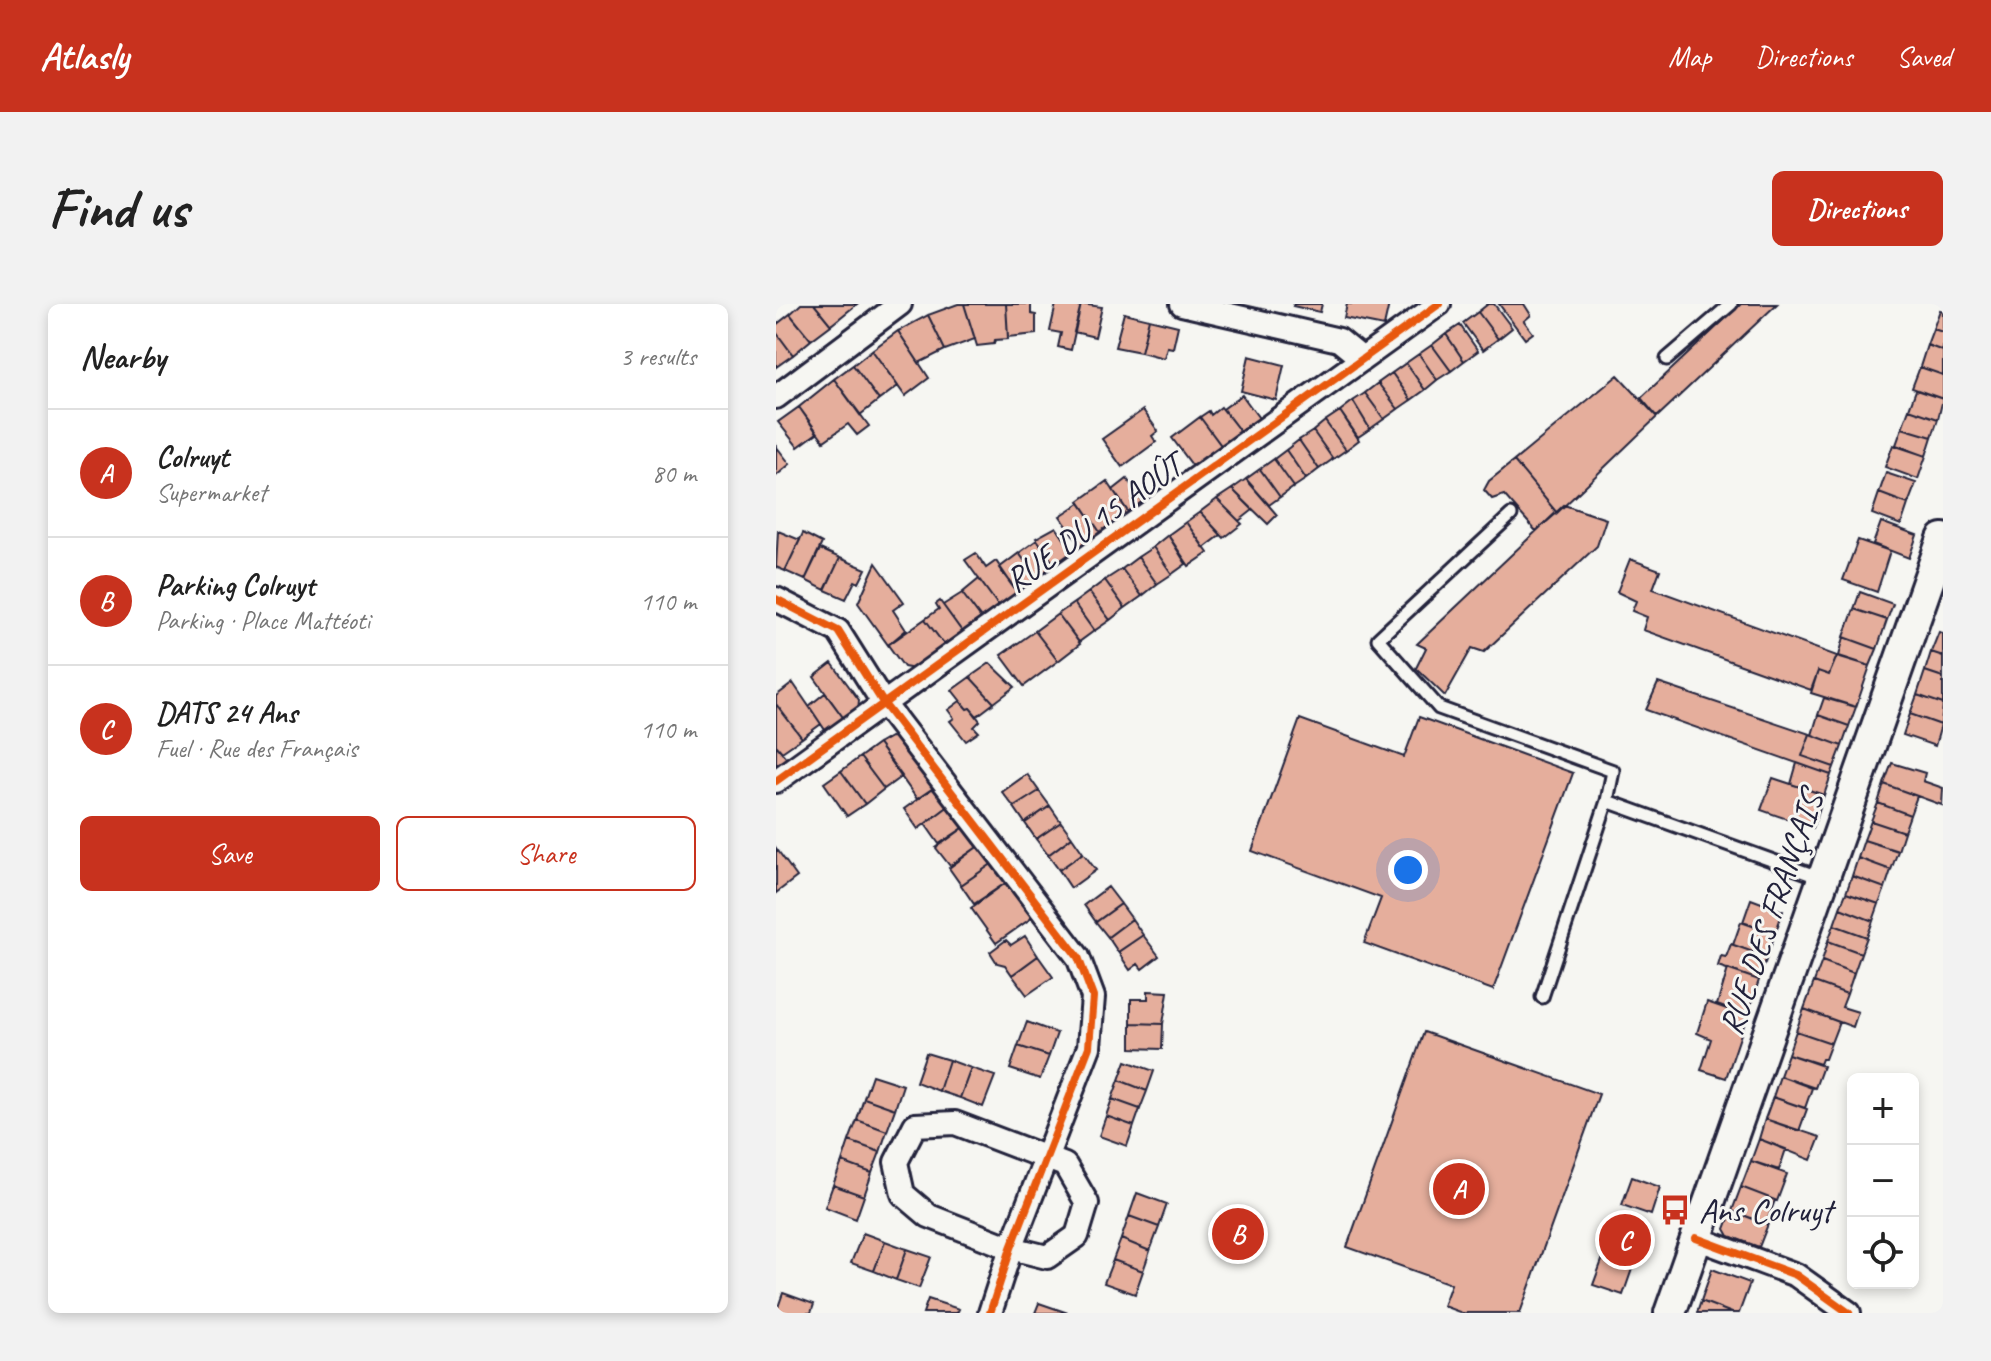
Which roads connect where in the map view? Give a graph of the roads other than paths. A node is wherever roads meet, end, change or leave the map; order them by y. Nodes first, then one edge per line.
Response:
1 (900, 304) edge
2 (1182, 304) edge
3 (1439, 304) edge
4 (1731, 304) edge
5 (1361, 358) junction
6 (1667, 359) dead end
7 (776, 397) edge
8 (1511, 515) dead end
9 (1943, 539) edge
10 (776, 599) edge
11 (884, 704) junction
12 (776, 781) edge
13 (1607, 801) junction
14 (1821, 879) junction
15 (1542, 997) dead end
16 (1045, 1158) junction
17 (1696, 1238) junction
18 (1011, 1248) junction
19 (990, 1313) edge
20 (1670, 1313) edge
21 (1849, 1313) edge

1 - 7 street
2 - 5 street
3 - 5 street, RUE DU 15 AOÛT
4 - 6 lane
5 - 11 street, RUE DU 15 AOÛT
8 - 13 lane
9 - 14 main road, RUE DES FRANÇAIS
10 - 11 street
11 - 12 street, RUE DU 15 AOÛT
11 - 16 street
13 - 14 lane
13 - 15 lane
14 - 17 main road, RUE DES FRANÇAIS
16 - 18 street
16 - 18 street
16 - 18 street
17 - 20 main road, RUE DES FRANÇAIS
17 - 21 street
18 - 19 street

